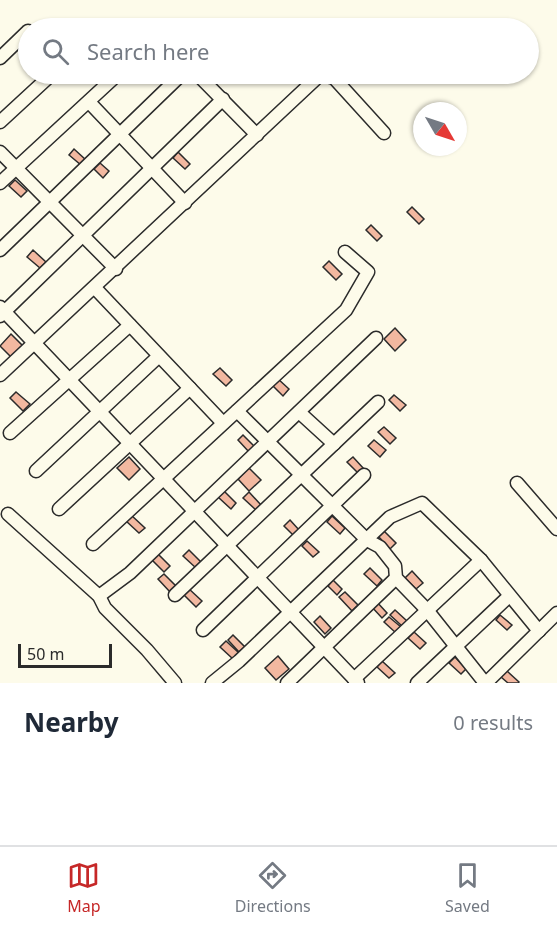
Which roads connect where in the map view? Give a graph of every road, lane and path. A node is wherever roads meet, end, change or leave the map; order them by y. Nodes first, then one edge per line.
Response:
1 (18, 41) edge
2 (0, 58) edge
3 (41, 84) edge
4 (108, 84) edge
5 (172, 84) edge
6 (207, 84) edge
7 (311, 84) edge
8 (339, 84) edge
9 (223, 99) junction
10 (89, 102) junction
11 (0, 122) edge
12 (384, 133) dead end
13 (257, 135) junction
14 (119, 136) junction
15 (0, 152) edge
16 (16, 168) junction
17 (152, 169) junction
18 (0, 183) edge
19 (50, 202) junction
20 (185, 203) junction
21 (83, 237) junction
22 (0, 250) edge
23 (345, 252) dead end
24 (116, 269) junction
25 (95, 288) junction
26 (2, 311) edge
27 (130, 325) junction
28 (376, 338) dead end
29 (35, 343) junction
30 (159, 356) junction
31 (0, 375) edge
32 (69, 379) junction
33 (190, 388) junction
34 (378, 402) dead end
35 (100, 411) junction
36 (237, 411) junction
37 (299, 412) junction
38 (223, 423) junction
39 (10, 433) dead end
40 (268, 441) junction
41 (130, 444) junction
42 (334, 444) junction
43 (36, 471) dead end
44 (364, 475) dead end
45 (301, 476) junction
46 (164, 479) junction
47 (517, 483) dead end
48 (332, 506) junction
49 (59, 509) dead end
50 (195, 512) junction
51 (8, 514) dead end
52 (557, 529) edge
53 (367, 540) junction
54 (93, 544) dead end
55 (227, 545) junction
56 (481, 560) junction
57 (258, 578) junction
58 (396, 578) junction
59 (174, 595) dead end
60 (99, 596) junction
61 (506, 599) dead end
62 (427, 610) junction
63 (290, 612) junction
64 (557, 613) edge
65 (203, 630) dead end
66 (539, 630) junction
67 (456, 646) junction
68 (324, 647) junction
69 (356, 681) edge
70 (175, 683) edge
71 (212, 683) edge
72 (287, 683) edge
73 (417, 683) edge
74 (486, 683) edge

1 - 2 street
3 - 11 street
4 - 10 street
5 - 14 street
6 - 9 street
7 - 13 street
8 - 12 street
9 - 13 street
9 - 17 street
10 - 14 street
10 - 16 street
13 - 20 street
14 - 17 street
14 - 19 street
15 - 16 street
16 - 18 street
16 - 19 street
17 - 20 street
17 - 21 street
19 - 21 street
19 - 22 street
20 - 24 street
21 - 24 street
21 - 26 street
23 - 36 street
24 - 25 street
25 - 27 street
25 - 29 street
26 - 29 street
27 - 30 street
27 - 32 street
28 - 37 street
29 - 31 street
29 - 32 street
30 - 33 street
30 - 35 street
32 - 35 street
32 - 39 street
33 - 38 street
33 - 41 street
34 - 42 street
35 - 41 street
35 - 43 street
36 - 38 street
36 - 40 street
37 - 40 street
37 - 42 street
38 - 46 street
40 - 45 street
40 - 50 street
41 - 46 street
41 - 49 street
42 - 45 street
44 - 48 street
45 - 48 street
45 - 55 street
46 - 50 street
46 - 54 street
47 - 52 street
48 - 53 street
48 - 57 street
50 - 55 street
50 - 60 street
51 - 60 street
53 - 56 street
53 - 58 street
53 - 63 street
55 - 57 street
55 - 59 street
56 - 62 street
56 - 66 street
57 - 63 street
57 - 65 street
58 - 62 street
58 - 68 street
60 - 70 street
61 - 67 street
62 - 67 street
62 - 69 street
63 - 68 street
63 - 71 street
64 - 66 street
66 - 74 street
67 - 73 street
67 - 74 street
68 - 69 street
68 - 72 street

